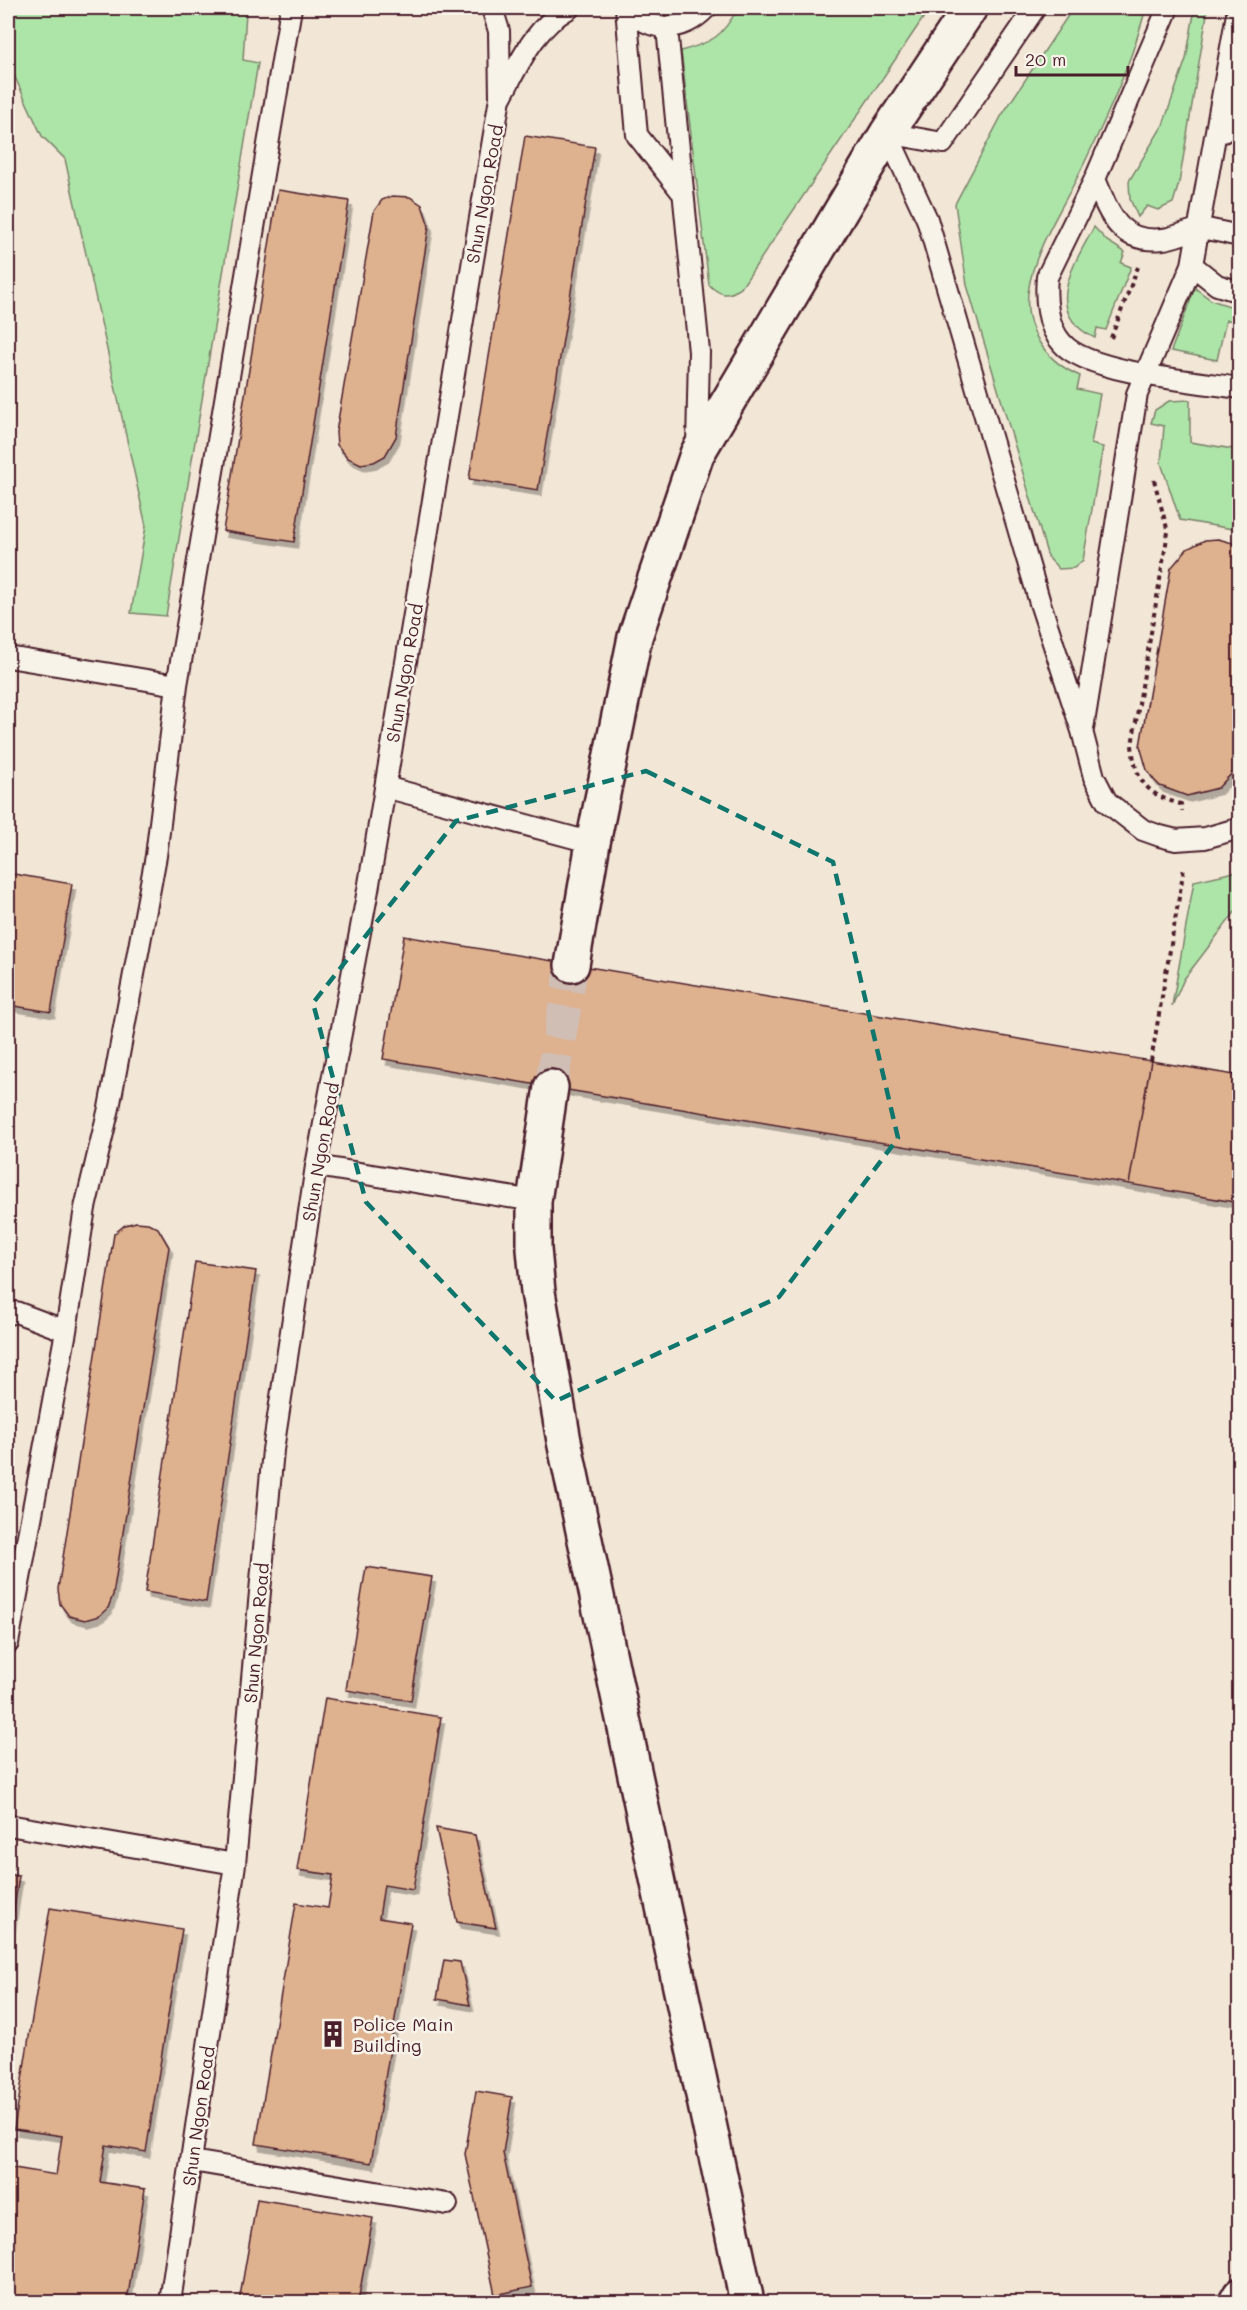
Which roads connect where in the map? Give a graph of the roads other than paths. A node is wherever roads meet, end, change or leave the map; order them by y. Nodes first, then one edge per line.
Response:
1 (291, 8) edge
2 (492, 8) edge
3 (569, 8) edge
4 (627, 8) edge
5 (706, 8) edge
6 (970, 8) edge
7 (1035, 8) edge
8 (1167, 8) edge
9 (1238, 8) edge
10 (667, 28) junction
11 (500, 98) junction
12 (1239, 100) edge
13 (887, 133) junction
14 (1215, 148) junction
15 (1095, 179) junction
16 (681, 191) junction
17 (1200, 229) junction
18 (1239, 236) edge
19 (1192, 265) junction
20 (1239, 292) edge
21 (1143, 373) junction
22 (1239, 388) edge
23 (697, 454) junction
24 (8, 657) edge
25 (177, 685) junction
26 (1082, 731) junction
27 (385, 787) junction
28 (1239, 828) edge
29 (593, 843) junction
30 (572, 964) tunnel mouth
31 (552, 1087) tunnel mouth
32 (316, 1166) junction
33 (534, 1201) junction
34 (8, 1314) edge
35 (66, 1331) junction
36 (8, 1642) edge
37 (8, 1825) edge
38 (235, 1864) junction
39 (192, 2161) junction
40 (447, 2204) dead end
41 (1239, 2295) edge
42 (170, 2302) edge
43 (747, 2302) edge
44 (1236, 2302) edge

1 - 25 lane
2 - 11 lane, Shun Ngon Road
3 - 11 lane
4 - 10 lane
4 - 16 lane
5 - 10 lane
6 - 13 highway
7 - 13 lane
8 - 15 lane
9 - 14 lane
10 - 16 lane
11 - 27 lane, Shun Ngon Road
12 - 14 lane
13 - 23 highway
13 - 26 lane
14 - 17 lane
15 - 17 lane
15 - 21 lane
16 - 23 lane
17 - 18 lane
17 - 19 lane
19 - 20 lane
19 - 21 lane
21 - 22 lane
21 - 26 lane
23 - 29 highway
24 - 25 lane
25 - 35 lane
26 - 28 lane
27 - 29 lane
27 - 32 lane, Shun Ngon Road
29 - 30 highway
31 - 33 highway
32 - 33 lane
32 - 38 lane, Shun Ngon Road
33 - 43 highway
34 - 35 lane
35 - 36 lane
37 - 38 lane
38 - 39 lane, Shun Ngon Road
39 - 40 lane
39 - 42 lane, Shun Ngon Road
41 - 44 highway

